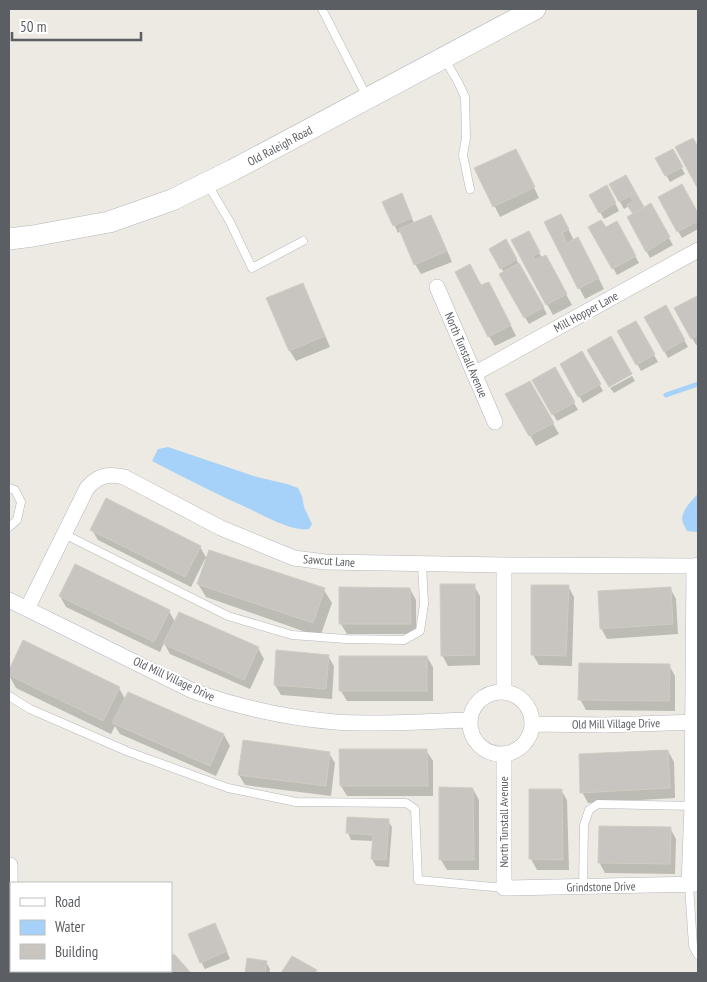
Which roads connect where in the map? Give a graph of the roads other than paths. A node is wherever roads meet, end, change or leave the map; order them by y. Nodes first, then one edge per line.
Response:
1 (322, 9) edge
2 (535, 9) edge
3 (444, 58) junction
4 (367, 99) junction
5 (207, 183) junction
6 (470, 189) dead end
7 (9, 239) edge
8 (303, 241) dead end
9 (698, 250) edge
10 (437, 287) dead end
11 (474, 374) junction
12 (495, 422) dead end
13 (9, 488) edge
14 (9, 527) edge
15 (64, 534) junction
16 (422, 564) junction
17 (504, 565) junction
18 (696, 565) edge
19 (9, 600) edge
20 (27, 609) junction
21 (504, 692) junction
22 (9, 696) edge
23 (470, 720) junction
24 (695, 722) edge
25 (533, 724) junction
26 (504, 755) junction
27 (695, 806) edge
28 (10, 865) dead end
29 (10, 882) edge
30 (694, 885) edge
31 (583, 887) junction
32 (504, 888) junction
33 (698, 955) edge

1 - 4 lane
2 - 3 street, Old Raleigh Road
3 - 4 street, Old Raleigh Road
3 - 6 lane
4 - 5 street, Old Raleigh Road
5 - 7 street, Old Raleigh Road
5 - 8 lane
9 - 11 street, Mill Hopper Lane
10 - 11 street, North Tunstall Avenue
11 - 12 street, North Tunstall Avenue
13 - 14 lane
15 - 16 street, Sawcut Lane
15 - 16 lane
15 - 20 street, Sawcut Lane
16 - 17 street, Sawcut Lane
17 - 18 street, Sawcut Lane
17 - 21 street
18 - 24 street
19 - 20 street, Old Mill Village Drive
20 - 23 street, Old Mill Village Drive
21 - 23 street
21 - 25 street
22 - 32 lane
23 - 26 street
24 - 25 street, Old Mill Village Drive
24 - 27 street
25 - 26 street
26 - 32 street, North Tunstall Avenue
27 - 30 street
27 - 31 lane
28 - 29 street
30 - 31 street, Grindstone Drive
30 - 33 lane
31 - 32 street, Grindstone Drive

